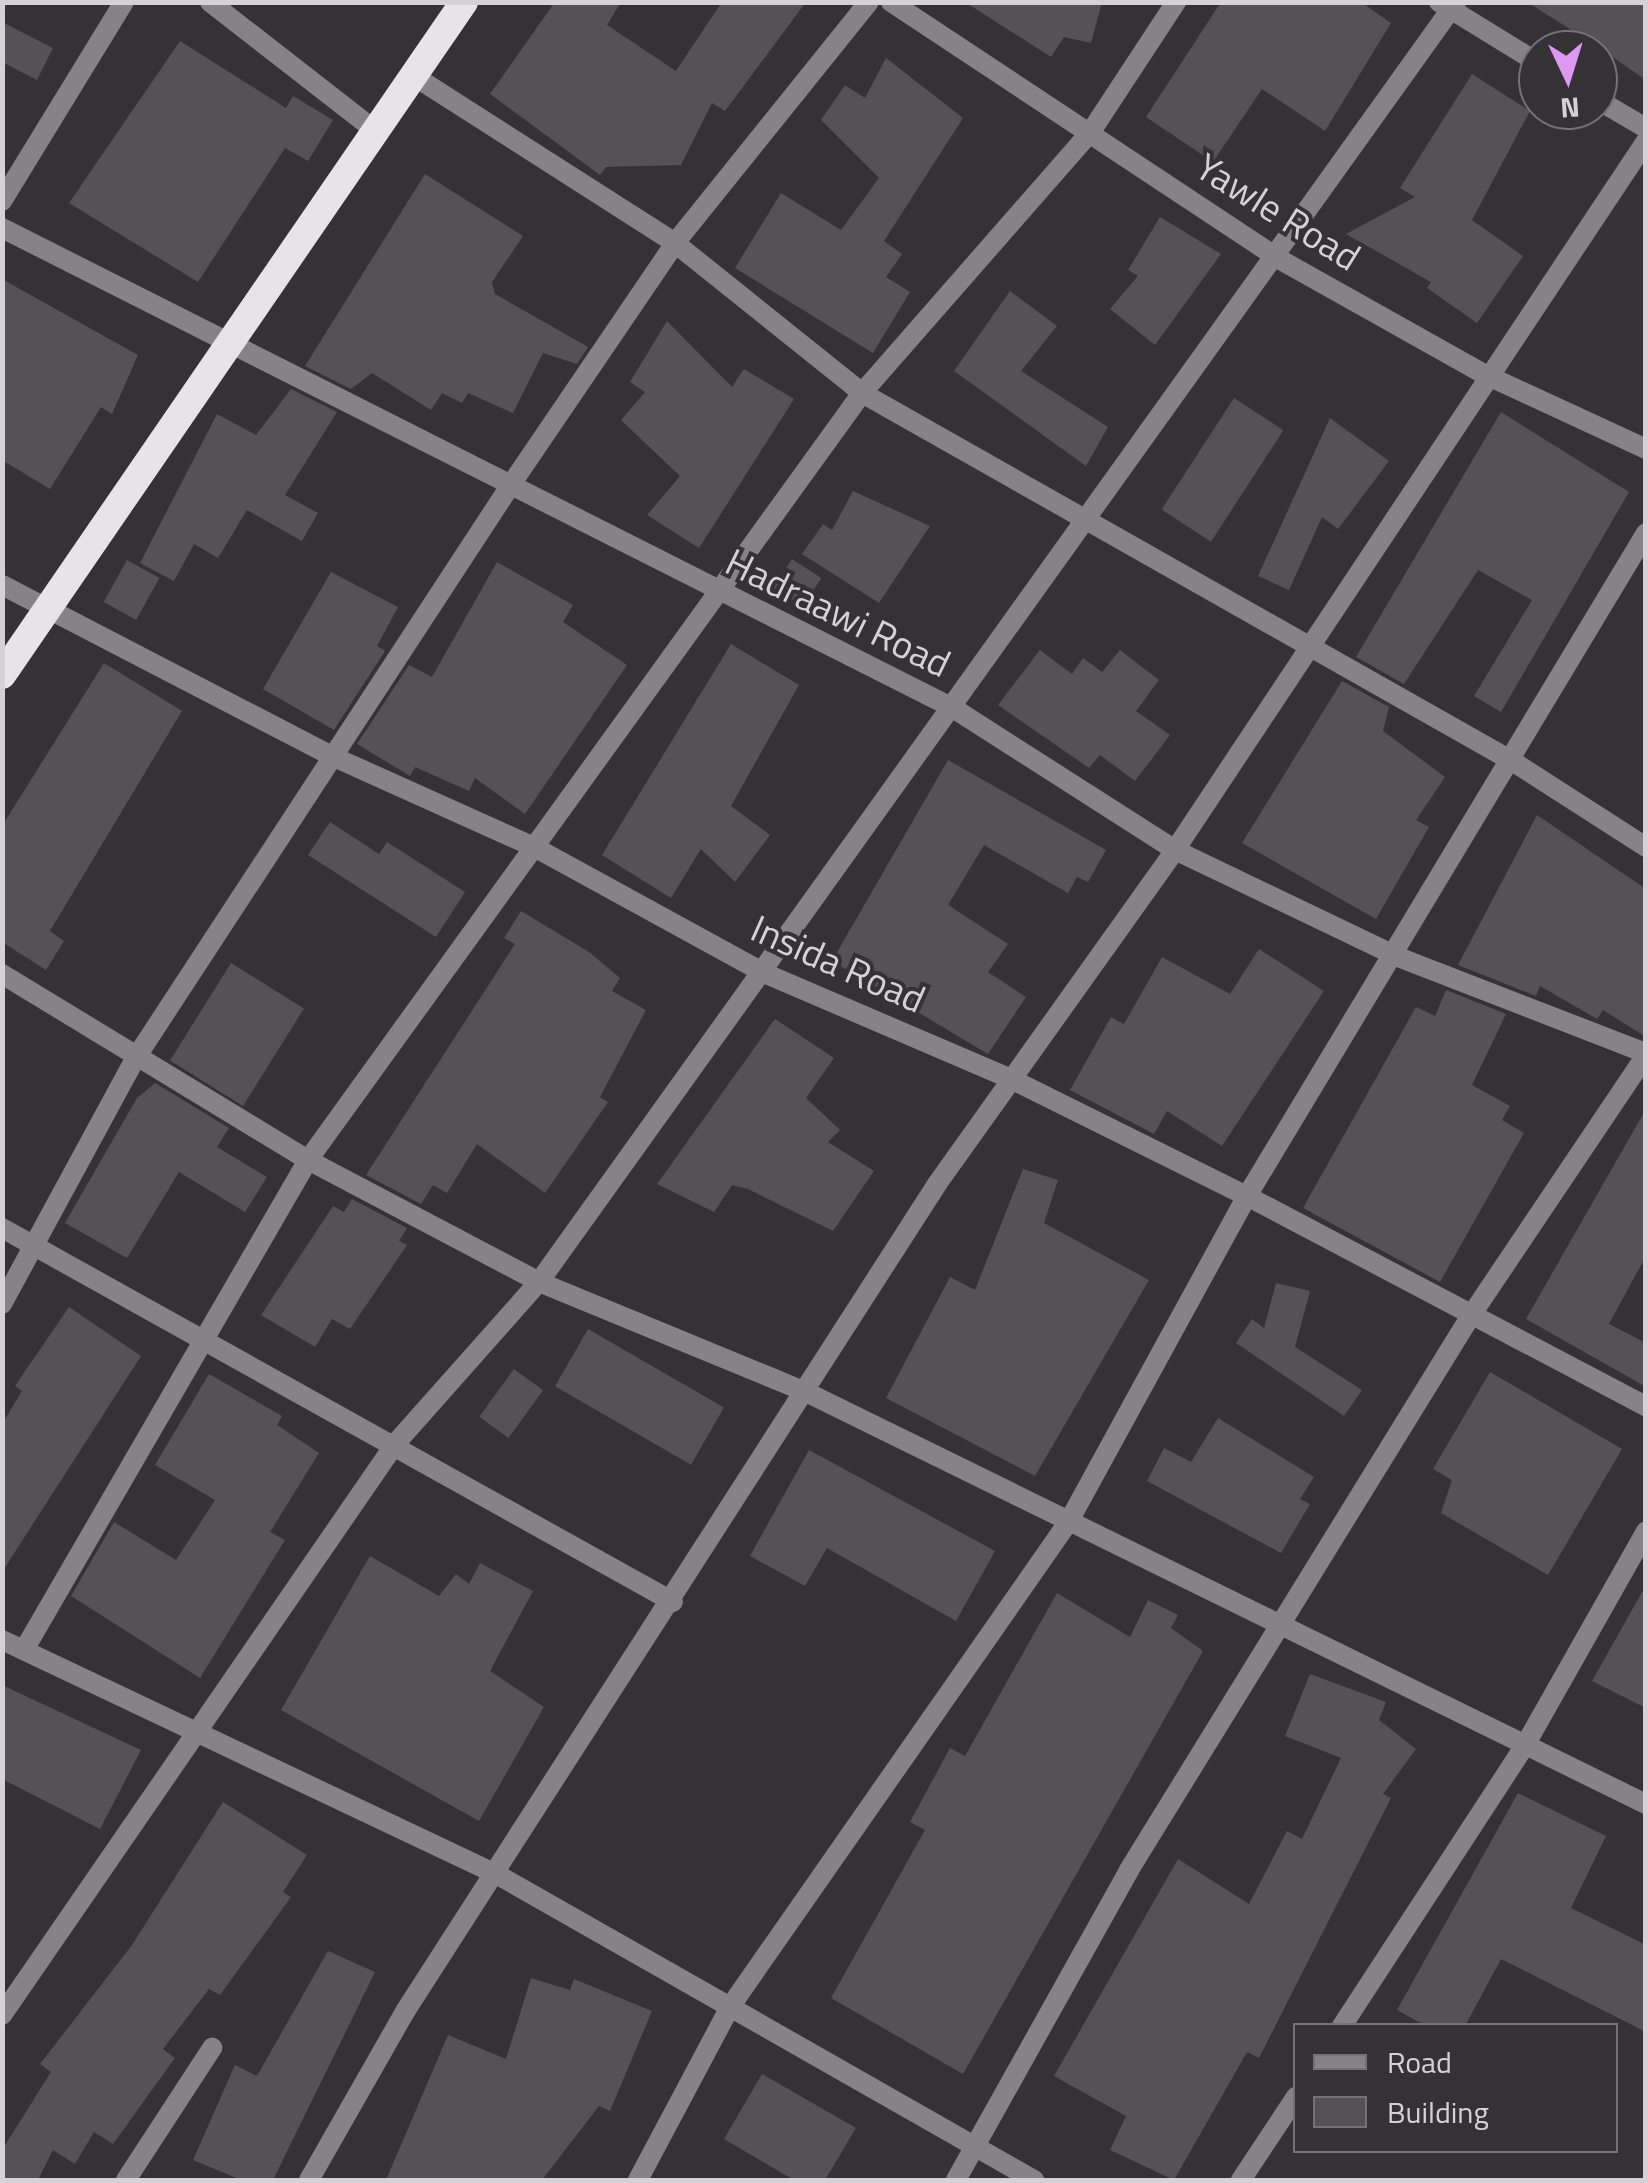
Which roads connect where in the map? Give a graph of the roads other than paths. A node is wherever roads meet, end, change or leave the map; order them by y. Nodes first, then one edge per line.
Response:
1 (124, 2) edge
2 (210, 2) edge
3 (464, 2) edge
4 (868, 2) edge
5 (891, 2) edge
6 (1176, 2) edge
7 (1448, 5) edge
8 (1518, 50) edge
9 (414, 76) junction
10 (1618, 112) edge
11 (373, 128) junction
12 (1646, 128) edge
13 (1090, 133) junction
14 (1646, 141) edge
15 (2, 201) edge
16 (2, 228) edge
17 (675, 243) junction
18 (1279, 259) junction
19 (231, 337) junction
20 (1486, 375) junction
21 (862, 393) junction
22 (1646, 450) edge
23 (508, 489) junction
24 (1088, 522) junction
25 (1646, 533) edge
26 (2, 585) edge
27 (720, 595) junction
28 (46, 608) junction
29 (1306, 649) junction
30 (2, 675) edge
31 (953, 708) junction
32 (336, 758) junction
33 (1512, 761) junction
34 (1646, 847) edge
35 (536, 848) junction
36 (1175, 850) junction
37 (1398, 957) junction
38 (764, 973) junction
39 (2, 974) edge
40 (1646, 1054) edge
41 (136, 1059) junction
42 (1011, 1079) junction
43 (308, 1160) junction
44 (1247, 1196) junction
45 (2, 1228) edge
46 (32, 1244) junction
47 (538, 1282) junction
48 (2, 1304) edge
49 (1470, 1317) junction
50 (207, 1343) junction
51 (806, 1392) junction
52 (1646, 1406) edge
53 (395, 1444) junction
54 (1069, 1520) junction
55 (1646, 1532) edge
56 (674, 1602) junction
57 (1287, 1624) junction
58 (2, 1640) edge
59 (24, 1650) junction
60 (198, 1732) junction
61 (1524, 1747) junction
62 (1646, 1804) edge
63 (498, 1876) junction
64 (730, 2007) junction
65 (2, 2015) edge
66 (1344, 2023) edge
67 (212, 2048) dead end
68 (1293, 2102) edge
69 (976, 2146) junction
70 (126, 2180) edge
71 (309, 2180) edge
72 (638, 2180) edge
73 (956, 2180) edge
74 (1034, 2180) edge
75 (1241, 2180) edge

1 - 15 street
2 - 11 street
3 - 9 highway
4 - 17 street
5 - 13 street, Yawle Road
6 - 13 street
7 - 8 street
7 - 18 street
9 - 11 highway
9 - 17 street
10 - 12 street
11 - 19 highway
13 - 18 street, Yawle Road
13 - 21 street
14 - 20 street
16 - 19 street, Hadraawi Road
17 - 21 street
17 - 23 street
18 - 20 street, Yawle Road
18 - 24 street
19 - 23 street, Hadraawi Road
19 - 28 highway
20 - 22 street, Yawle Road
20 - 29 street
21 - 24 street
21 - 27 street
23 - 27 street, Hadraawi Road
23 - 32 street
24 - 29 street
24 - 31 street
25 - 33 street
26 - 28 street, Insida Road
27 - 31 street, Hadraawi Road
27 - 35 street
28 - 30 highway
28 - 32 street, Insida Road
29 - 33 street
29 - 36 street
31 - 36 street, Hadraawi Road
31 - 38 street
32 - 35 street, Insida Road
32 - 41 street
33 - 34 street
33 - 37 street
35 - 38 street, Insida Road
35 - 43 street
36 - 37 street, Hadraawi Road
36 - 42 street
37 - 40 street, Hadraawi Road
37 - 44 street
38 - 42 street, Insida Road
38 - 47 street
39 - 41 street
40 - 49 street
41 - 43 street
41 - 46 street
42 - 44 street, Insida Road
42 - 51 street
43 - 47 street
43 - 50 street
44 - 49 street, Insida Road
44 - 54 street
45 - 46 street
46 - 48 street
46 - 50 street
47 - 51 street
47 - 53 street
49 - 52 street, Insida Road
49 - 57 street
50 - 53 street
50 - 59 street
51 - 54 street
51 - 56 street
53 - 56 street
53 - 60 street
54 - 57 street
54 - 64 street
55 - 61 street
56 - 63 street
57 - 61 street
57 - 69 street
58 - 59 street
59 - 60 street
60 - 63 street
60 - 65 street
61 - 62 street
61 - 66 street
63 - 64 street
63 - 71 street
64 - 69 street
64 - 72 street
67 - 70 street
68 - 75 street
69 - 73 street
69 - 74 street

